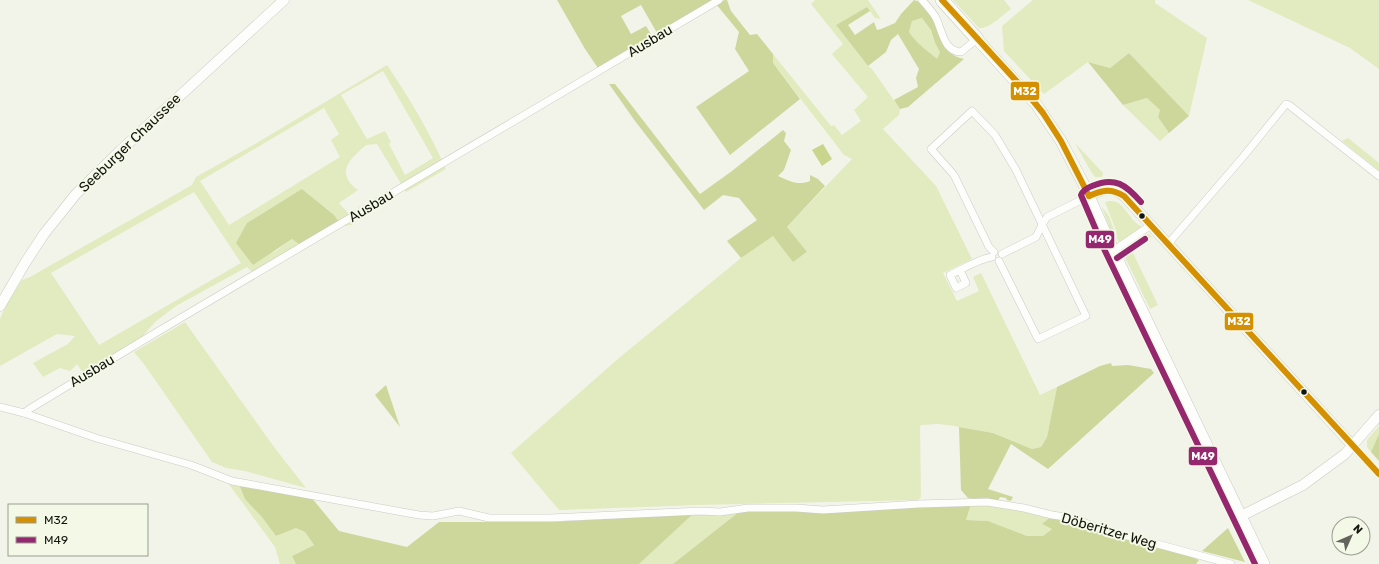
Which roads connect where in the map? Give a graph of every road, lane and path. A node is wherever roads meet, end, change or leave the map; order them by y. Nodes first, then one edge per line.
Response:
1 (284, 0) edge
2 (719, 0) edge
3 (922, 0) edge
4 (942, 0) edge
5 (977, 39) junction
6 (1379, 176) edge
7 (1089, 196) junction
8 (1042, 225) junction
9 (1151, 225) junction
10 (1168, 244) junction
11 (1113, 251) junction
12 (997, 256) junction
13 (960, 270) dead end
14 (0, 306) edge
15 (0, 407) edge
16 (24, 413) junction
17 (1379, 415) edge
18 (1353, 446) junction
19 (1379, 474) edge
20 (1241, 516) junction
21 (1205, 561) edge
22 (1230, 564) edge
23 (1264, 564) edge

1 - 14 main road, Seeburger Chaussee
2 - 16 street, Ausbau
3 - 5 street
4 - 5 highway
5 - 7 main road
6 - 10 street
7 - 8 street
7 - 9 main road
7 - 11 main road
8 - 12 street
8 - 12 street
8 - 12 street
9 - 10 main road
9 - 11 street
10 - 18 main road
11 - 20 main road
12 - 13 street
15 - 16 street
16 - 21 street, Döberitzer Weg
17 - 18 main road
18 - 19 street
18 - 20 main road
20 - 23 main road
21 - 22 street, Döberitzer Weg

